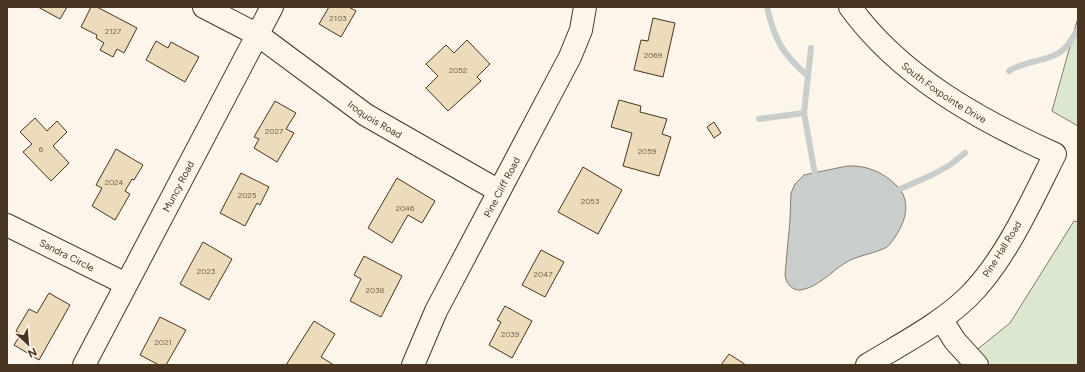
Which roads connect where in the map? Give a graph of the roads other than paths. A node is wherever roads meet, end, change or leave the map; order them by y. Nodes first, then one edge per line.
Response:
1 (204, 7) edge
2 (272, 7) edge
3 (586, 7) edge
4 (850, 7) edge
5 (258, 35) junction
6 (1055, 154) joint
7 (499, 191) junction
8 (7, 225) edge
9 (126, 284) junction
10 (941, 319) junction
11 (84, 365) edge
12 (413, 365) edge
13 (867, 365) edge
14 (977, 365) edge

1 - 5 street, Iroquois Road
2 - 5 street, Muncy Road
3 - 7 street, Pine Cliff Road
4 - 6 street, South Foxpointe Drive
5 - 7 street, Iroquois Road
5 - 9 street, Muncy Road
6 - 10 street, Pine Hall Road
7 - 12 street, Pine Cliff Road
8 - 9 street, Sandra Circle
9 - 11 street, Muncy Road
10 - 13 street, Pine Hall Road
10 - 14 street

